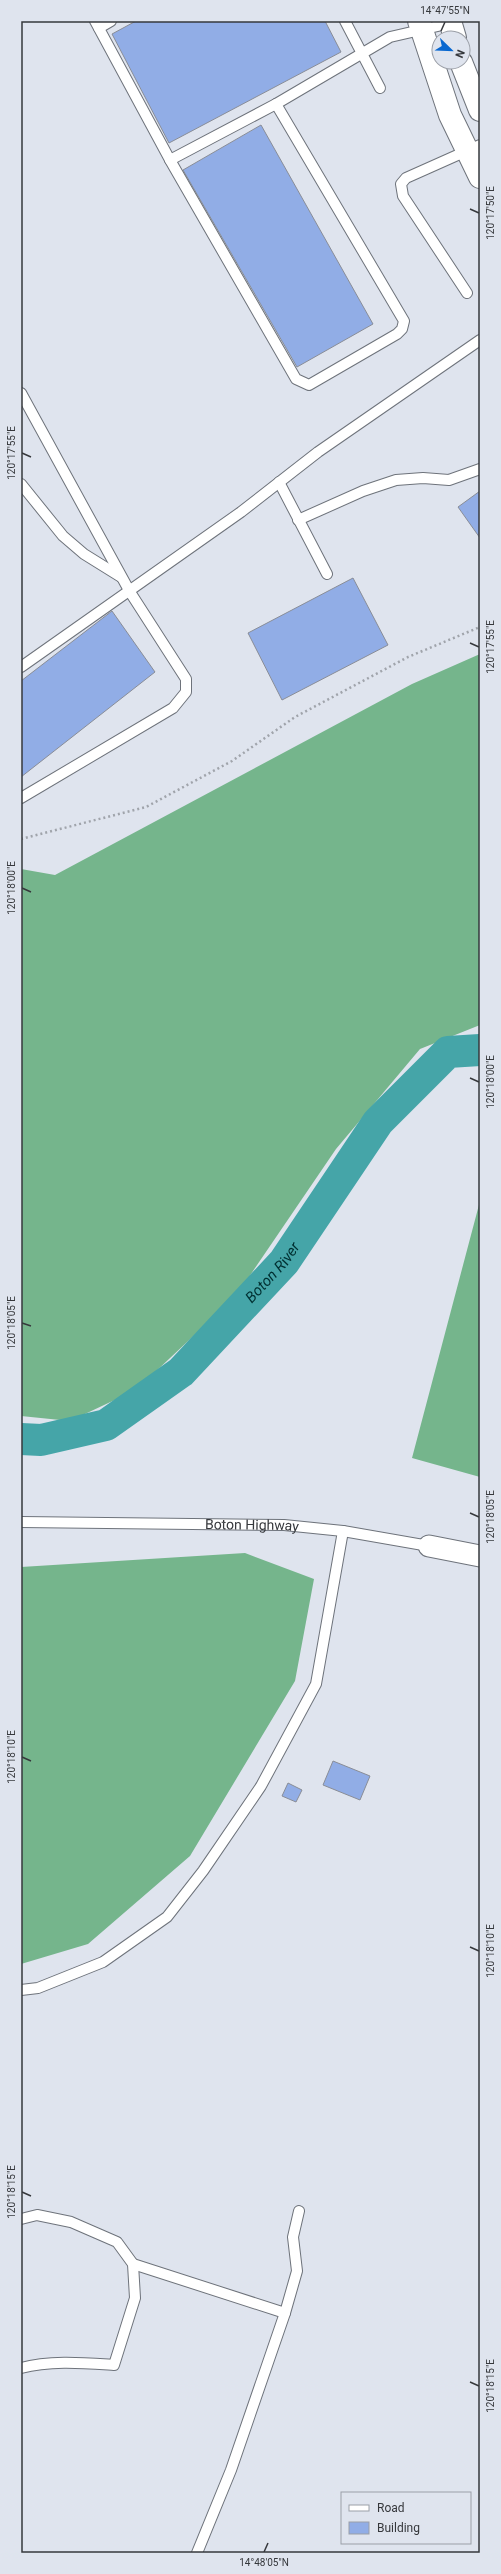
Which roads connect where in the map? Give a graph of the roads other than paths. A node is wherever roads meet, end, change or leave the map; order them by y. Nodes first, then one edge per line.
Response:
1 (112, 21) edge
2 (345, 21) edge
3 (97, 24) edge
4 (421, 26) edge
5 (452, 27) edge
6 (363, 54) junction
7 (464, 70) edge
8 (380, 88) dead end
9 (276, 104) junction
10 (480, 110) edge
11 (473, 148) edge
12 (170, 160) junction
13 (480, 177) edge
14 (467, 293) dead end
15 (480, 340) edge
16 (21, 393) edge
17 (480, 469) edge
18 (279, 482) junction
19 (21, 484) edge
20 (298, 520) junction
21 (327, 574) dead end
22 (122, 578) junction
23 (130, 592) junction
24 (21, 667) edge
25 (21, 798) edge
26 (21, 1522) edge
27 (343, 1531) junction
28 (429, 1546) joint
29 (480, 1556) edge
30 (21, 1990) edge
31 (299, 2211) dead end
32 (21, 2219) edge
33 (133, 2264) junction
34 (285, 2313) junction
35 (21, 2368) edge
36 (197, 2553) edge

1 - 3 lane
2 - 6 lane
3 - 12 lane
4 - 5 lane
4 - 6 lane
4 - 11 main road
6 - 8 lane
6 - 9 lane
7 - 10 main road
9 - 12 lane
9 - 12 lane
11 - 13 main road
11 - 14 lane
15 - 18 lane
16 - 22 lane
17 - 20 lane
18 - 20 lane
18 - 23 lane
19 - 22 lane
20 - 21 lane
22 - 23 lane
23 - 24 lane
23 - 25 lane
26 - 27 lane, Boton Highway
27 - 28 lane, Boton Highway
27 - 30 lane
28 - 29 street, Boton Highway
31 - 34 lane
32 - 33 lane
33 - 34 lane
33 - 35 lane
34 - 36 lane

